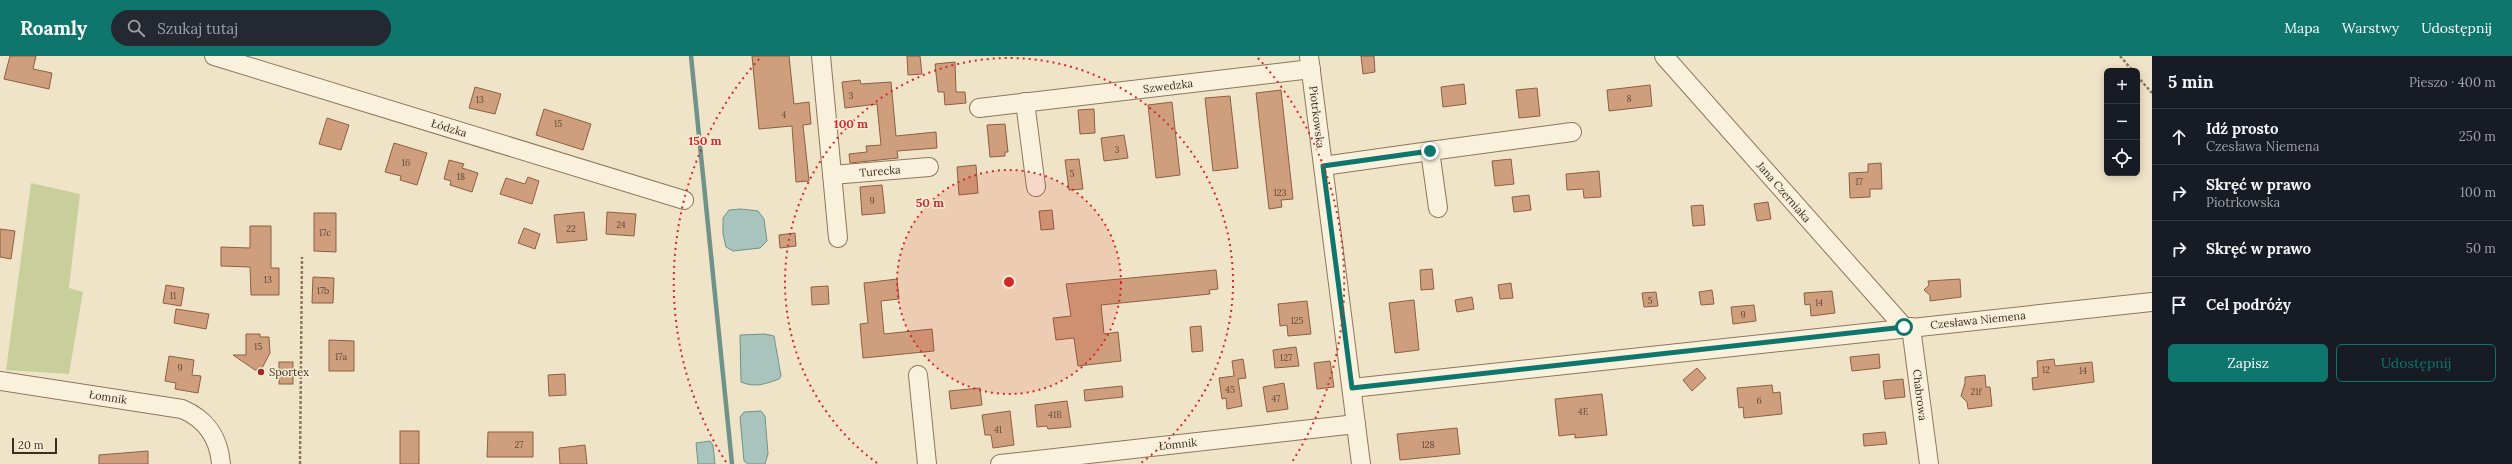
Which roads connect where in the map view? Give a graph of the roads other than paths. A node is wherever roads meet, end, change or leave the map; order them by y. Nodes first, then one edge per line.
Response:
1 (214, 56) edge
2 (821, 56) edge
3 (1664, 56) edge
4 (1310, 62) edge
5 (1026, 102) junction
6 (979, 108) dead end
7 (1572, 132) dead end
8 (1430, 151) junction
9 (929, 166) dead end
10 (1323, 166) junction
11 (832, 175) junction
12 (1036, 187) dead end
13 (684, 200) dead end
14 (1438, 208) dead end
15 (838, 238) dead end
16 (2152, 302) edge
17 (1907, 327) junction
18 (918, 375) dead end
19 (0, 381) edge
20 (1352, 388) junction
21 (1356, 424) junction
22 (221, 464) edge
23 (927, 464) edge
24 (1000, 464) edge
25 (1361, 464) edge
26 (1929, 464) edge

1 - 13 street, Łódzka
2 - 11 street
3 - 17 street, Jana Czerniaka
4 - 5 street, Szwedzka
4 - 10 street, Piotrkowska
5 - 6 street, Szwedzka
5 - 12 street
7 - 8 street
8 - 10 street
8 - 14 street
9 - 11 street, Turecka
10 - 20 street, Piotrkowska
11 - 15 street
16 - 17 street, Czesława Niemena
17 - 20 street, Czesława Niemena
17 - 26 street, Chabrowa
18 - 23 street
19 - 22 street, Łomnik
20 - 21 street, Piotrkowska
21 - 24 street, Łomnik
21 - 25 street, Piotrkowska

